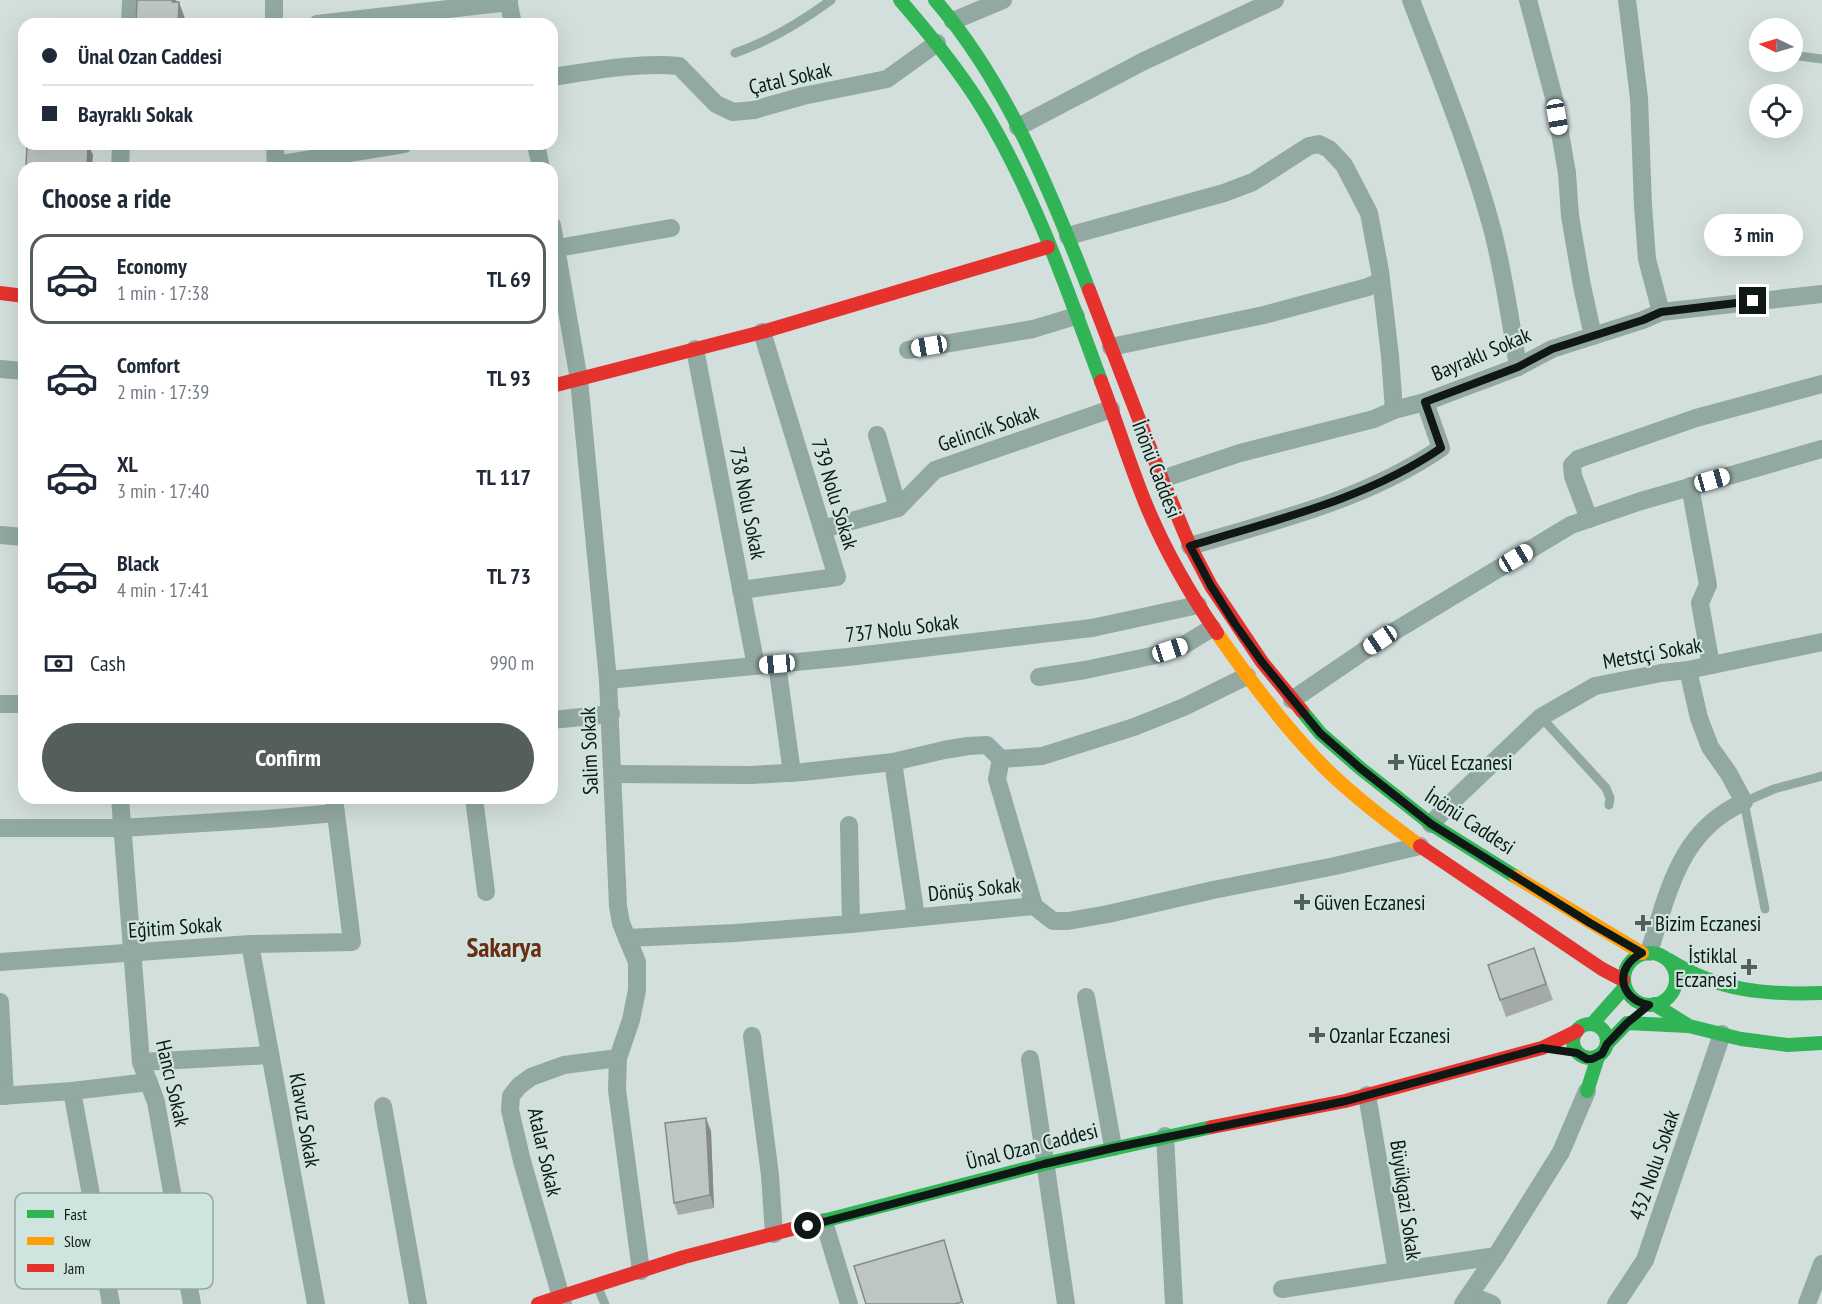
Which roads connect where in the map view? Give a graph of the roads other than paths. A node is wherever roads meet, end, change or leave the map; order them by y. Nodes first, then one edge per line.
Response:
1 (131, 0) edge
2 (274, 0) edge
3 (831, 0) edge
4 (900, 0) edge
5 (934, 0) edge
6 (1003, 0) edge
7 (1275, 0) edge
8 (1411, 0) edge
9 (1528, 0) edge
10 (1627, 0) edge
11 (508, 1) edge
12 (130, 18) edge
13 (274, 18) edge
14 (367, 18) edge
15 (512, 18) edge
16 (953, 21) junction
17 (937, 43) junction
18 (735, 53) dead end
19 (1803, 56) edge
20 (1822, 58) edge
21 (558, 76) edge
22 (1018, 127) junction
23 (369, 150) edge
24 (299, 162) edge
25 (671, 228) dead end
26 (1068, 236) junction
27 (558, 247) edge
28 (1048, 247) junction
29 (558, 269) edge
30 (1381, 281) junction
31 (0, 293) edge
32 (1822, 294) edge
33 (18, 295) edge
34 (1661, 312) junction
35 (1077, 316) junction
36 (762, 332) junction
37 (1593, 336) junction
38 (1111, 347) junction
39 (695, 349) junction
40 (908, 350) dead end
41 (1518, 367) junction
42 (0, 369) edge
43 (18, 370) edge
44 (579, 380) junction
45 (1822, 384) edge
46 (558, 385) edge
47 (1425, 402) junction
48 (1111, 409) junction
49 (1394, 410) junction
50 (878, 435) dead end
51 (1822, 449) edge
52 (1162, 479) junction
53 (1690, 486) junction
54 (898, 508) junction
55 (1589, 519) junction
56 (823, 529) junction
57 (0, 535) edge
58 (18, 536) edge
59 (1190, 546) junction
60 (741, 590) junction
61 (1198, 605) junction
62 (1212, 627) junction
63 (1822, 642) edge
64 (777, 664) junction
65 (1711, 665) junction
66 (756, 666) junction
67 (1689, 670) junction
68 (1247, 676) junction
69 (1039, 677) dead end
70 (608, 680) junction
71 (1292, 700) junction
72 (0, 704) edge
73 (18, 704) edge
74 (611, 714) junction
75 (1541, 717) junction
76 (558, 719) edge
77 (1000, 759) junction
78 (893, 762) junction
79 (792, 772) junction
80 (613, 774) junction
81 (1822, 776) edge
82 (1744, 802) junction
83 (120, 804) edge
84 (475, 804) edge
85 (335, 805) edge
86 (1609, 805) dead end
87 (1431, 824) junction
88 (849, 825) dead end
89 (0, 828) edge
90 (122, 828) junction
91 (1420, 846) junction
92 (486, 892) dead end
93 (1034, 906) junction
94 (1765, 909) dead end
95 (916, 917) junction
96 (852, 924) junction
97 (627, 938) junction
98 (250, 944) junction
99 (132, 952) junction
100 (1646, 952) junction
101 (1669, 960) junction
102 (0, 962) edge
103 (1624, 984) junction
104 (1822, 993) edge
105 (1086, 997) dead end
106 (0, 1002) edge
107 (1651, 1005) junction
108 (1627, 1023) junction
109 (1592, 1024) junction
110 (1689, 1026) junction
111 (1577, 1031) junction
112 (1722, 1034) junction
113 (752, 1036) dead end
114 (1822, 1043) edge
115 (1607, 1044) junction
116 (1542, 1048) junction
117 (1579, 1054) junction
118 (270, 1055) junction
119 (1598, 1057) junction
120 (618, 1058) junction
121 (1030, 1059) dead end
122 (141, 1062) junction
123 (149, 1082) junction
124 (72, 1091) junction
125 (1587, 1091) junction
126 (1367, 1095) junction
127 (2, 1096) edge
128 (383, 1106) dead end
129 (1165, 1136) junction
130 (1113, 1148) junction
131 (1044, 1164) junction
132 (91, 1193) edge
133 (172, 1193) edge
134 (824, 1222) junction
135 (774, 1234) junction
136 (1496, 1256) junction
137 (1822, 1264) edge
138 (641, 1271) junction
139 (1397, 1271) junction
140 (597, 1285) junction
141 (108, 1289) edge
142 (189, 1289) edge
143 (1282, 1289) dead end
144 (1466, 1299) edge
145 (562, 1300) edge
146 (111, 1304) edge
147 (192, 1304) edge
148 (316, 1304) edge
149 (418, 1304) edge
150 (538, 1304) edge
151 (605, 1304) edge
152 (849, 1304) edge
153 (1065, 1304) edge
154 (1174, 1304) edge
155 (1492, 1304) edge
156 (1616, 1304) edge
157 (1807, 1304) edge

1 - 12 street
2 - 13 street
3 - 18 lane
4 - 17 main road, İnönü Caddesi
5 - 16 main road, İnönü Caddesi
6 - 16 street
7 - 22 street
8 - 41 street
9 - 37 street
10 - 34 street
11 - 14 street
11 - 15 street
16 - 22 main road, İnönü Caddesi
17 - 21 street, Çatal Sokak
17 - 28 main road, İnönü Caddesi
19 - 20 lane
22 - 26 main road, İnönü Caddesi
23 - 24 street
25 - 27 street
26 - 30 street
26 - 38 main road, İnönü Caddesi
28 - 35 main road, İnönü Caddesi
28 - 36 main road
29 - 44 street, Salim Sokak
30 - 38 street
30 - 49 street
31 - 33 main road
32 - 34 street, Bayraklı Sokak
34 - 37 street, Bayraklı Sokak
35 - 40 street
35 - 48 main road, İnönü Caddesi
36 - 39 main road
36 - 56 street, 739 Nolu Sokak
37 - 41 street, Bayraklı Sokak
38 - 52 main road, İnönü Caddesi
39 - 44 main road
39 - 60 street, 738 Nolu Sokak
41 - 47 street, Bayraklı Sokak
42 - 43 street
44 - 46 main road
44 - 70 street, Salim Sokak
45 - 55 street
47 - 49 street, Bayraklı Sokak
47 - 59 street
48 - 54 street, Gelincik Sokak
48 - 61 main road, İnönü Caddesi
49 - 52 street, Bayraklı Sokak
50 - 54 street
51 - 53 street
52 - 59 main road, İnönü Caddesi
53 - 55 street
53 - 65 street
54 - 56 street
55 - 71 street
56 - 60 street, 739 Nolu Sokak
57 - 58 street
59 - 71 main road, İnönü Caddesi
60 - 66 street, 738 Nolu Sokak
61 - 62 main road, İnönü Caddesi
61 - 64 street, 737 Nolu Sokak
62 - 68 main road, İnönü Caddesi
62 - 69 street
63 - 65 street, Metstçi Sokak
64 - 66 street, 737 Nolu Sokak
64 - 79 street
65 - 67 street, Metstçi Sokak
66 - 70 street, 737 Nolu Sokak
67 - 75 street, Metstçi Sokak
67 - 82 street
68 - 77 street
68 - 91 main road, İnönü Caddesi
70 - 74 street, Salim Sokak
71 - 87 main road, İnönü Caddesi
72 - 73 street
74 - 76 street
74 - 80 street, Salim Sokak
75 - 86 lane
75 - 87 street, Metstçi Sokak
77 - 78 street
77 - 93 street
78 - 79 street
78 - 95 street
79 - 80 street
80 - 97 street, Salim Sokak
81 - 82 lane
82 - 94 lane
82 - 100 street
83 - 90 street, Hancı Sokak
84 - 92 street
85 - 90 street
85 - 98 street, Eğitim Sokak
87 - 100 main road, İnönü Caddesi
88 - 96 street
89 - 90 street
90 - 99 street, Hancı Sokak
91 - 93 street, Dönüş Sokak
91 - 103 main road, İnönü Caddesi
93 - 95 street, Dönüş Sokak
95 - 96 street, Dönüş Sokak
96 - 97 street, Dönüş Sokak
97 - 120 street, Salim Sokak
98 - 99 street, Eğitim Sokak
98 - 118 street, Klavuz Sokak
99 - 102 street, Eğitim Sokak
99 - 122 street, Hancı Sokak
100 - 101 main road
100 - 103 main road
101 - 104 main road
101 - 107 main road
103 - 107 main road
103 - 109 main road
105 - 130 street
106 - 127 street
107 - 108 main road
107 - 110 main road
108 - 110 main road
108 - 115 main road
109 - 111 main road
109 - 115 main road
110 - 112 main road
111 - 116 main road
111 - 117 main road
112 - 114 main road
112 - 156 street, 432 Nolu Sokak
113 - 135 street
115 - 119 main road
116 - 117 main road
116 - 126 main road, Ünal Ozan Caddesi
117 - 119 main road
117 - 125 main road
118 - 122 street
118 - 148 street, Klavuz Sokak
119 - 125 main road
120 - 138 street, Salim Sokak
120 - 145 street, Atalar Sokak
121 - 131 street
122 - 123 street, Hancı Sokak
123 - 124 street
123 - 133 street, Hancı Sokak
124 - 127 street
124 - 132 street
125 - 136 street
126 - 129 main road, Ünal Ozan Caddesi
126 - 139 street, Büyükgazi Sokak
128 - 149 street
129 - 130 main road, Ünal Ozan Caddesi
129 - 154 street
130 - 131 main road, Ünal Ozan Caddesi
131 - 134 main road, Ünal Ozan Caddesi
131 - 153 street
134 - 135 main road, Ünal Ozan Caddesi
134 - 152 street
135 - 138 main road, Ünal Ozan Caddesi
136 - 139 street
136 - 144 street
137 - 157 street
138 - 140 main road, Ünal Ozan Caddesi
139 - 143 street, Büyükgazi Sokak
140 - 145 main road, Ünal Ozan Caddesi
140 - 151 lane
141 - 146 street
142 - 147 street, Hancı Sokak
144 - 155 street
145 - 150 main road, Ünal Ozan Caddesi

